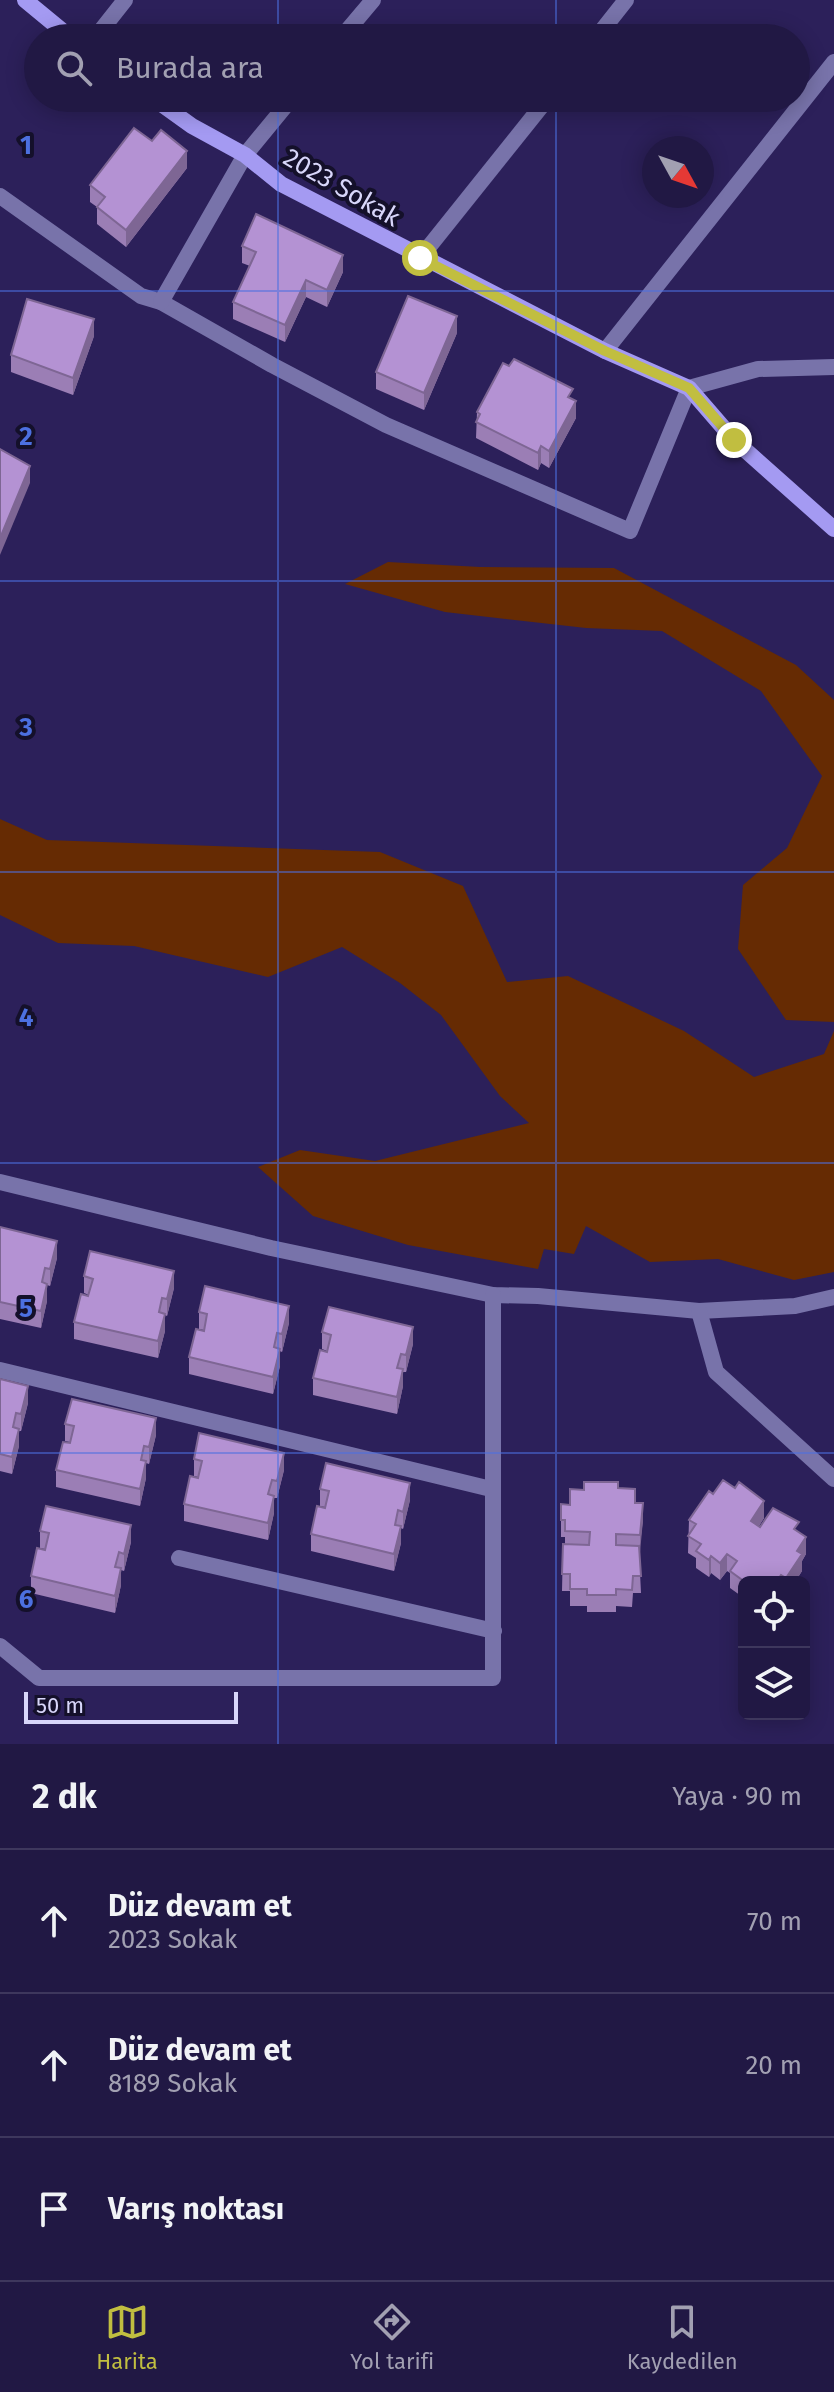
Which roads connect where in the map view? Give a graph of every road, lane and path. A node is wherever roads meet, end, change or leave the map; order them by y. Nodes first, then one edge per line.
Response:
1 (25, 0) edge
2 (125, 0) edge
3 (373, 0) edge
4 (626, 0) edge
5 (54, 24) edge
6 (106, 24) edge
7 (353, 24) edge
8 (607, 24) edge
9 (834, 62) edge
10 (810, 92) edge
11 (172, 112) edge
12 (280, 112) edge
13 (537, 112) edge
14 (794, 112) edge
15 (245, 155) junction
16 (0, 196) edge
17 (420, 258) junction
18 (161, 302) junction
19 (605, 351) junction
20 (834, 367) edge
21 (689, 388) junction
22 (834, 529) edge
23 (0, 1182) edge
24 (493, 1295) junction
25 (834, 1297) edge
26 (699, 1311) junction
27 (0, 1370) edge
28 (834, 1479) edge
29 (491, 1489) junction
30 (179, 1558) dead end
31 (494, 1631) junction
32 (0, 1646) edge

1 - 5 street
2 - 6 street
3 - 7 street
4 - 8 street
9 - 10 street
11 - 15 street, 2023 Sokak
12 - 15 street
13 - 17 street
14 - 19 street
15 - 17 street, 2023 Sokak
15 - 18 street
16 - 18 street
17 - 19 street, 2023 Sokak
18 - 21 street
19 - 21 street, 2023 Sokak
20 - 21 street
21 - 22 street
23 - 24 street
24 - 26 street
24 - 29 street
25 - 26 street
26 - 28 street
27 - 29 street
29 - 31 street
30 - 31 street
31 - 32 street

